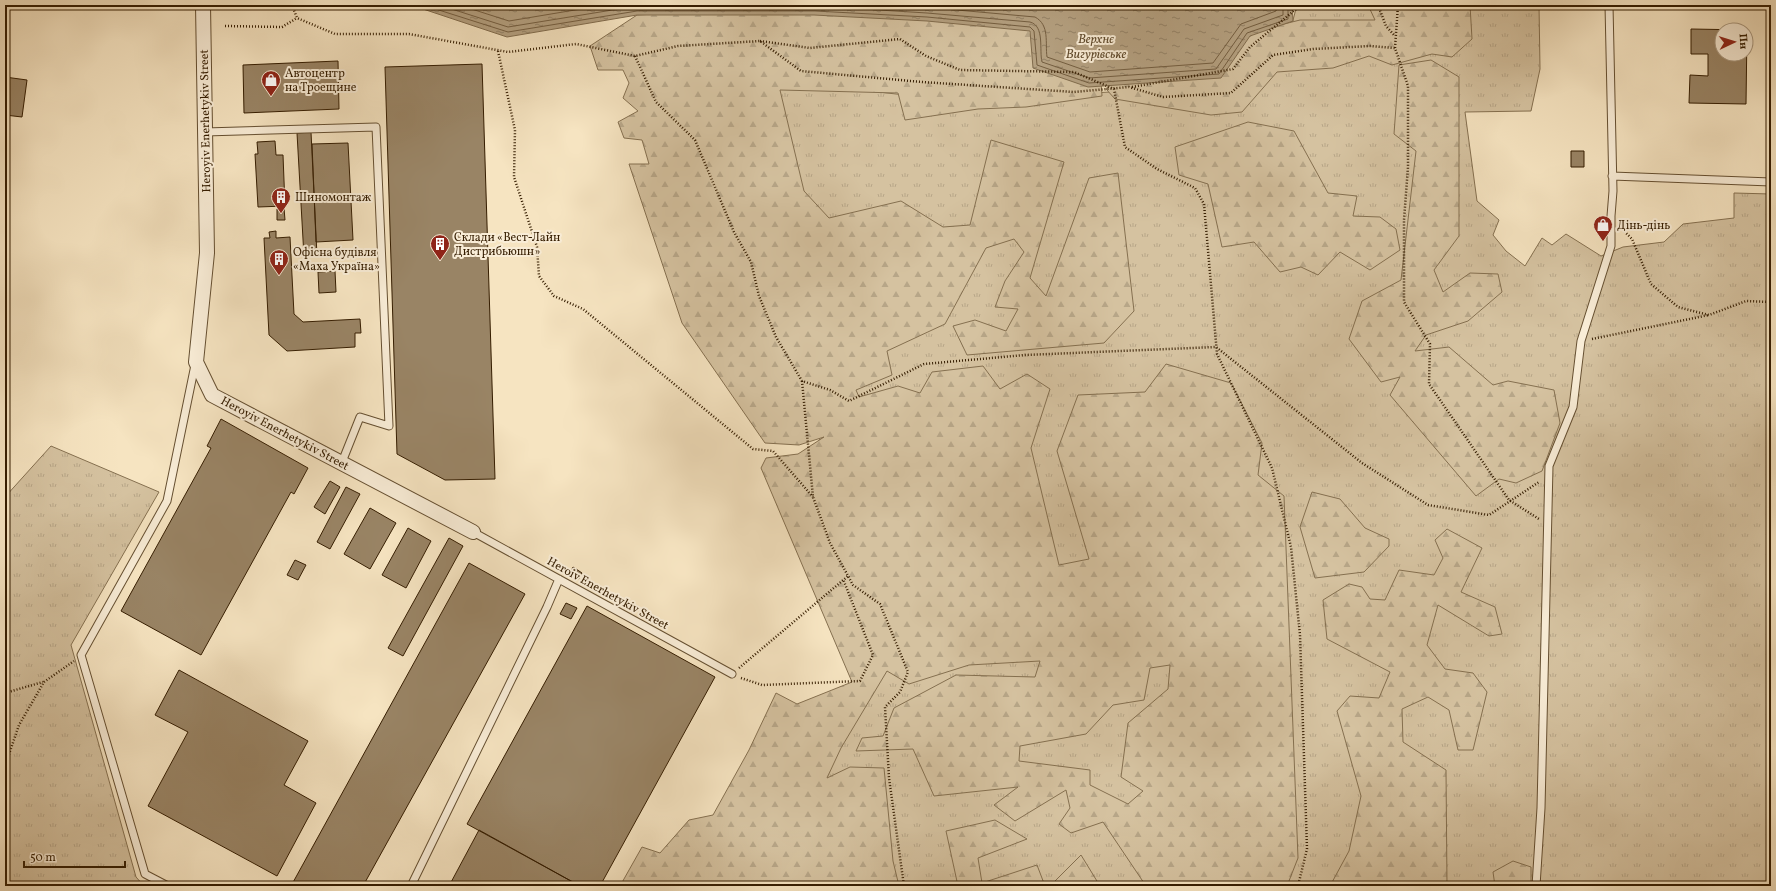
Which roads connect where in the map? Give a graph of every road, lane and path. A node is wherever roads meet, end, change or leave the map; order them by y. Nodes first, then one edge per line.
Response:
1 (203, 5) edge
2 (292, 5) edge
3 (1301, 5) edge
4 (1378, 5) edge
5 (1398, 5) edge
6 (1609, 5) edge
7 (297, 18) junction
8 (225, 26) dead end
9 (1395, 36) junction
10 (760, 42) junction
11 (1395, 48) junction
12 (498, 51) junction
13 (635, 56) junction
14 (1129, 88) junction
15 (1114, 89) junction
16 (205, 132) junction
17 (1612, 176) junction
18 (1771, 182) edge
19 (1604, 190) dead end
20 (1613, 191) junction
21 (1611, 216) junction
22 (1771, 302) edge
23 (1709, 315) junction
24 (1581, 342) junction
25 (1216, 347) junction
26 (196, 362) junction
27 (802, 381) junction
28 (342, 462) junction
29 (1549, 476) junction
30 (813, 497) junction
31 (1509, 500) junction
32 (1548, 524) junction
33 (473, 532) joint
34 (848, 576) junction
35 (559, 579) junction
36 (843, 579) junction
37 (81, 655) junction
38 (732, 674) junction
39 (44, 682) junction
40 (5, 693) edge
41 (5, 766) edge
42 (168, 886) edge
43 (411, 886) edge
44 (904, 886) edge
45 (1298, 886) edge
46 (1536, 886) edge

1 - 16 street, Heroyiv Enerhetykiv Street
2 - 7 path
3 - 14 path
4 - 9 path
5 - 9 path
6 - 17 lane
7 - 8 path
7 - 12 path
9 - 11 path
10 - 13 path
10 - 15 path
10 - 15 path
11 - 14 path
11 - 31 path
12 - 13 path
12 - 30 path
13 - 27 path
14 - 15 path
15 - 25 path
16 - 26 street, Heroyiv Enerhetykiv Street
16 - 28 lane
17 - 18 lane
17 - 20 lane
19 - 20 lane
20 - 21 lane
21 - 23 path
21 - 24 lane
22 - 23 path
23 - 24 path
24 - 29 lane
25 - 27 path
25 - 31 path
25 - 45 path
26 - 28 street, Heroyiv Enerhetykiv Street
26 - 37 lane
27 - 30 path
28 - 33 street, Heroyiv Enerhetykiv Street
29 - 31 path
29 - 32 lane
30 - 34 path
31 - 32 path
32 - 46 lane
33 - 35 lane, Heroiv Enerhetykiv Street
34 - 36 path
34 - 44 path
35 - 38 lane, Heroiv Enerhetykiv Street
35 - 43 lane
36 - 38 path
36 - 38 path
37 - 39 path
37 - 42 lane
39 - 40 path
39 - 41 path

